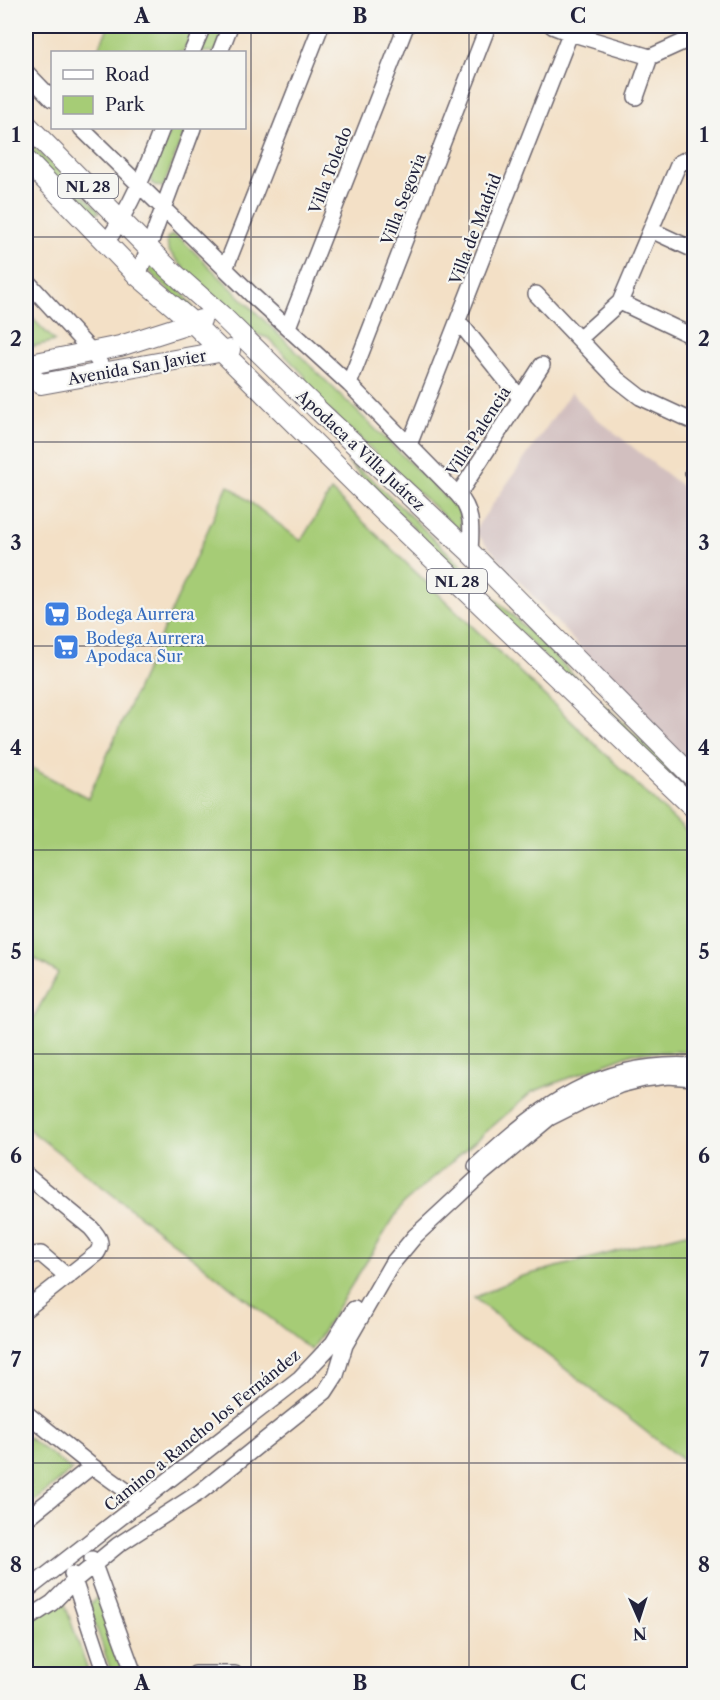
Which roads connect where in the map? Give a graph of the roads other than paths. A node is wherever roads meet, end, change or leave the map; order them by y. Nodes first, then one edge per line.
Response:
1 (203, 26) edge
2 (230, 26) edge
3 (321, 26) edge
4 (406, 26) edge
5 (489, 26) edge
6 (552, 26) edge
7 (571, 29) edge
8 (694, 37) edge
9 (192, 51) edge
10 (220, 51) edge
11 (650, 57) junction
12 (26, 72) edge
13 (636, 97) dead end
14 (51, 98) edge
15 (26, 124) edge
16 (82, 129) edge
17 (162, 129) edge
18 (193, 129) edge
19 (26, 160) edge
20 (690, 162) edge
21 (140, 186) junction
22 (164, 209) junction
23 (121, 220) junction
24 (651, 230) junction
25 (106, 243) junction
26 (149, 249) junction
27 (694, 250) edge
28 (225, 269) junction
29 (138, 276) junction
30 (26, 280) edge
31 (536, 294) dead end
32 (621, 302) junction
33 (221, 315) junction
34 (192, 322) junction
35 (459, 322) junction
36 (288, 327) junction
37 (694, 337) edge
38 (579, 339) junction
39 (251, 345) junction
40 (92, 352) junction
41 (222, 352) junction
42 (26, 365) edge
43 (542, 365) dead end
44 (106, 373) junction
45 (30, 381) edge
46 (350, 384) junction
47 (521, 399) junction
48 (694, 422) edge
49 (409, 445) junction
50 (458, 495) junction
51 (470, 552) junction
52 (573, 656) junction
53 (555, 675) junction
54 (694, 778) edge
55 (694, 808) edge
56 (694, 1066) edge
57 (694, 1078) edge
58 (26, 1175) edge
59 (26, 1260) edge
60 (68, 1276) junction
61 (26, 1309) edge
62 (26, 1413) edge
63 (92, 1466) junction
64 (142, 1502) junction
65 (26, 1519) edge
66 (87, 1545) junction
67 (67, 1560) junction
68 (94, 1566) junction
69 (74, 1581) junction
70 (26, 1592) edge
71 (26, 1620) edge
72 (105, 1674) edge
73 (134, 1674) edge
74 (195, 1674) edge
75 (235, 1674) edge

1 - 9 street
2 - 10 street
3 - 28 street
4 - 36 street, Villa Toledo
5 - 46 street, Villa Segovia
6 - 7 street
7 - 11 street
7 - 35 street, Villa de Madrid
8 - 11 street
11 - 13 street
12 - 14 street
15 - 23 main road, Apodaca a Villa Juárez / NL 28
16 - 21 street
17 - 21 street
18 - 22 street
19 - 25 main road, Apodaca a Villa Juárez / NL 28
20 - 24 street
21 - 22 street
21 - 23 street
22 - 26 street
22 - 28 street
23 - 25 street
23 - 26 main road, Apodaca a Villa Juárez / NL 28
24 - 27 street
24 - 32 street
25 - 29 main road, Apodaca a Villa Juárez / NL 28
26 - 29 street
26 - 33 main road, Apodaca a Villa Juárez / NL 28
28 - 36 street
29 - 34 main road, Apodaca a Villa Juárez / NL 28
30 - 40 street
31 - 38 street
32 - 37 street
32 - 38 street
33 - 34 main road
33 - 39 main road, Apodaca a Villa Juárez / NL 28
34 - 40 main road
34 - 41 main road, Apodaca a Villa Juárez / NL 28
35 - 47 street
35 - 49 street, Villa de Madrid
36 - 46 street
38 - 48 street
39 - 41 main road, Avenida San Javier
39 - 51 main road, Apodaca a Villa Juárez / NL 28
40 - 42 main road
40 - 44 street
41 - 44 main road, Avenida San Javier
41 - 53 main road, Apodaca a Villa Juárez / NL 28
43 - 47 street, Villa Palencia
44 - 45 main road, Avenida San Javier
46 - 49 street
47 - 50 street, Villa Palencia
49 - 50 street
50 - 51 street, Villa Palencia
51 - 52 main road, Apodaca a Villa Juárez / NL 28
52 - 53 main road
52 - 54 main road, Apodaca a Villa Juárez / NL 28
53 - 55 main road, Apodaca a Villa Juárez / NL 28
56 - 64 street, Camino a Rancho los Fernández
57 - 68 street
58 - 60 street
59 - 60 street
60 - 61 street
62 - 63 street
63 - 64 street
63 - 65 street
64 - 66 street, Camino a Rancho los Fernández
66 - 67 street, Camino a Rancho los Fernández
66 - 68 street
67 - 69 street
67 - 70 street, Camino a Rancho los Fernández
68 - 69 street
68 - 73 street
69 - 71 street
69 - 72 street
74 - 75 street

